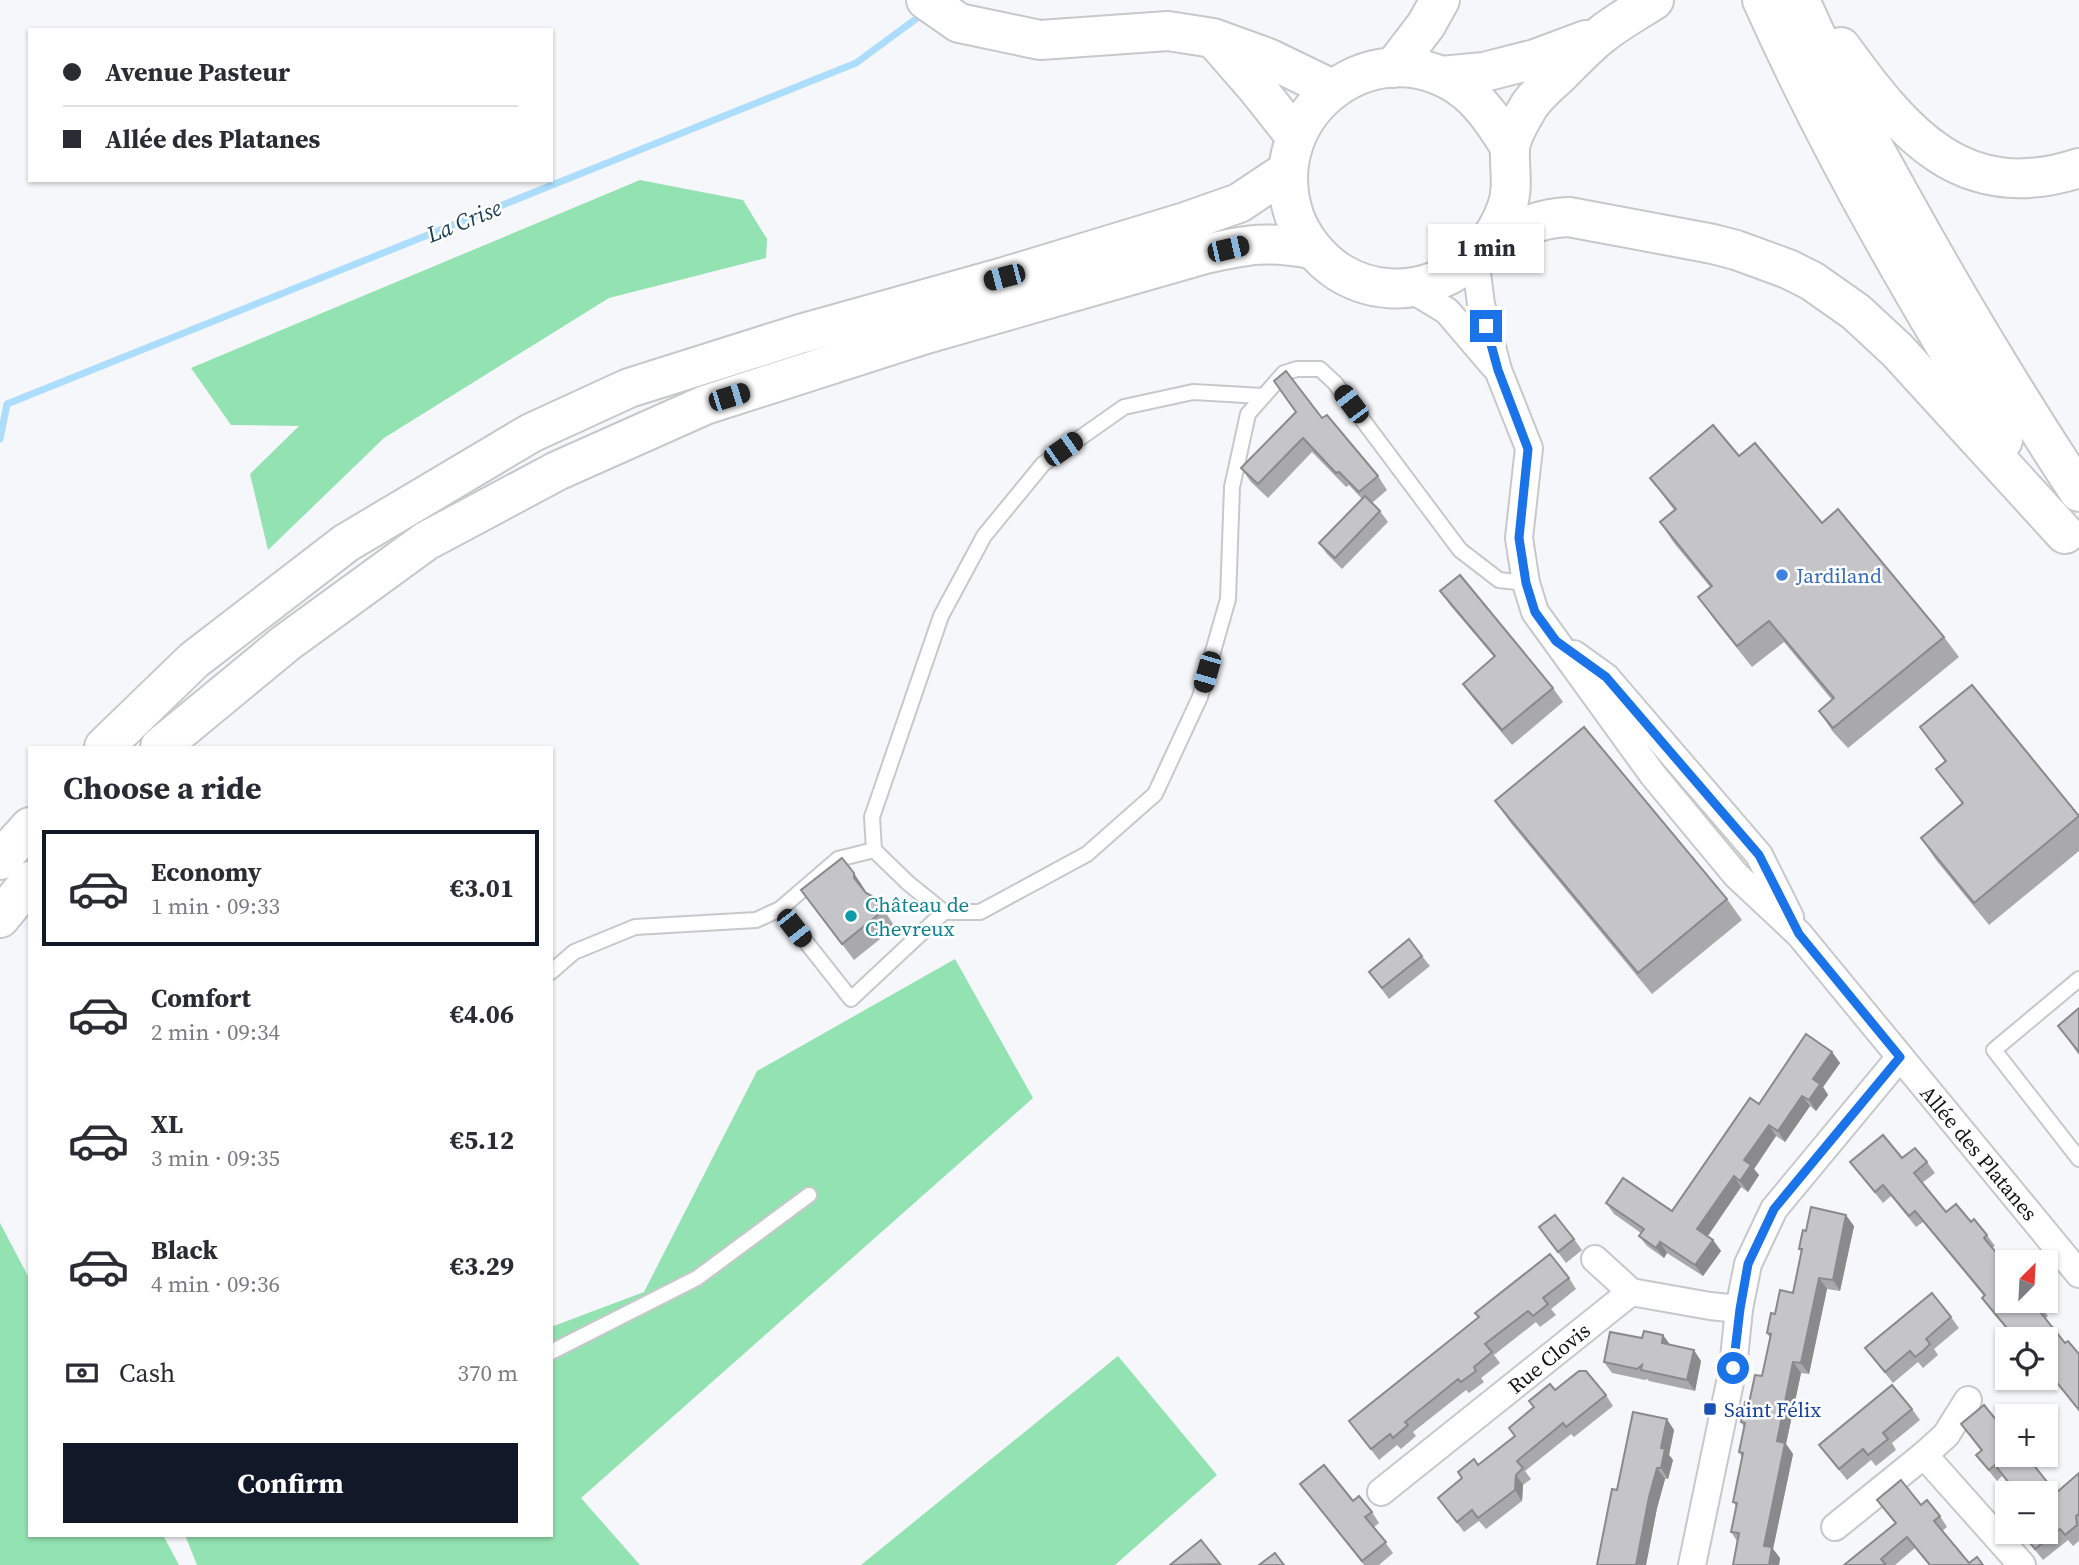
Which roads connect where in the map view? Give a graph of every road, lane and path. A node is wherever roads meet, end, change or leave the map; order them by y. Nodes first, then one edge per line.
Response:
1 (1440, 0) edge
2 (1654, 0) edge
3 (1762, 0) edge
4 (1800, 0) edge
5 (1811, 0) edge
6 (936, 7) edge
7 (1601, 35) junction
8 (1213, 38) junction
9 (1392, 68) junction
10 (1441, 76) junction
11 (1332, 89) junction
12 (1510, 146) junction
13 (1291, 154) junction
14 (2079, 168) edge
15 (1312, 248) junction
16 (1478, 255) junction
17 (1409, 288) junction
18 (1498, 370) junction
19 (1263, 396) junction
20 (2079, 492) edge
21 (2072, 544) edge
22 (1526, 583) junction
23 (105, 746) edge
24 (161, 746) edge
25 (28, 829) edge
26 (874, 850) junction
27 (0, 860) edge
28 (28, 883) edge
29 (780, 909) junction
30 (944, 912) junction
31 (0, 918) edge
32 (553, 970) edge
33 (2079, 979) edge
34 (1900, 1057) junction
35 (2079, 1159) edge
36 (808, 1195) dead end
37 (1595, 1259) dead end
38 (2079, 1274) edge
39 (1631, 1292) junction
40 (1740, 1309) junction
41 (553, 1351) edge
42 (1968, 1400) dead end
43 (1924, 1455) junction
44 (1381, 1492) dead end
45 (1835, 1527) dead end
46 (1692, 1565) edge
47 (2022, 1565) edge

1 - 9 main road
2 - 7 main road
3 - 21 main road
4 - 20 main road
5 - 14 main road
6 - 8 main road
7 - 10 main road
7 - 12 main road
8 - 11 main road
8 - 13 main road
9 - 10 main road
9 - 11 main road
10 - 12 main road
11 - 13 main road
12 - 16 main road
13 - 15 main road
13 - 23 main road
15 - 17 main road
15 - 24 main road
16 - 17 main road
16 - 18 street, Allée des Platanes
16 - 21 main road
17 - 18 street, Allée des Platanes
18 - 22 street, Allée des Platanes
19 - 22 lane
19 - 26 lane
19 - 30 lane
22 - 34 street, Allée des Platanes
25 - 27 main road
26 - 29 lane
26 - 30 lane
28 - 31 main road
29 - 30 lane
29 - 32 lane
33 - 35 lane
34 - 38 street, Allée des Platanes
34 - 40 street
36 - 41 lane
37 - 39 street
39 - 40 street
39 - 44 street, Rue Clovis
40 - 46 street
42 - 43 street
43 - 45 street
43 - 47 street

